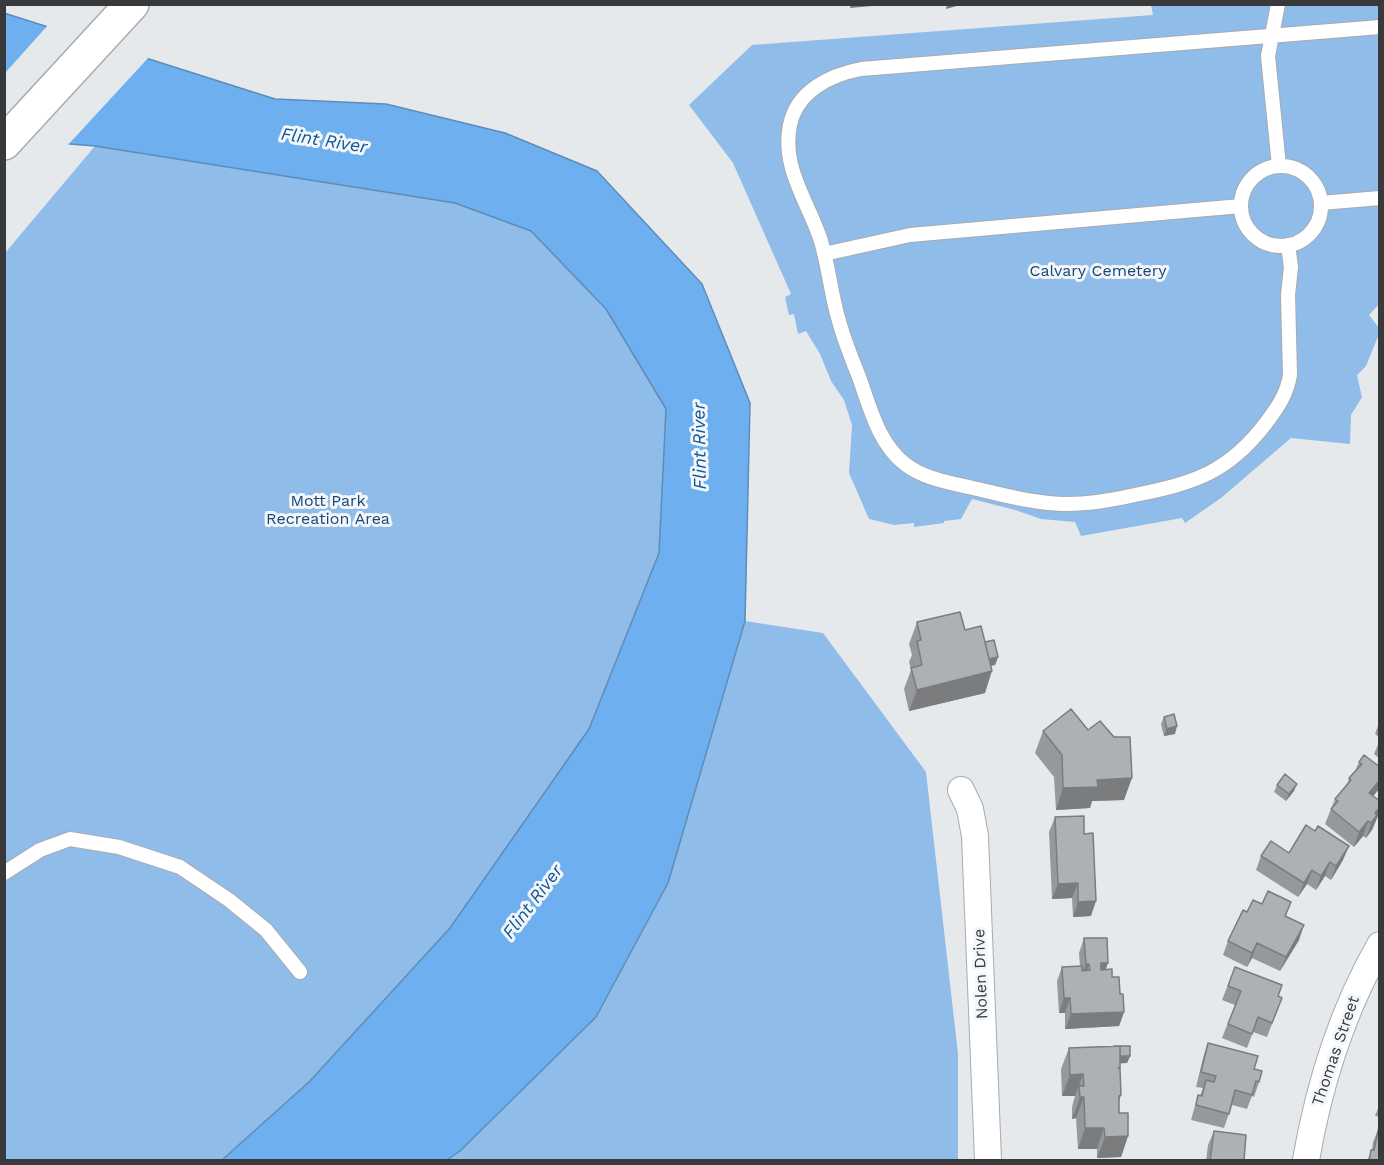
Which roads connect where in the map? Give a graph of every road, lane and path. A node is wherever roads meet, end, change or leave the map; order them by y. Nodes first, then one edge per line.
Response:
1 (132, 4) edge
2 (1278, 4) edge
3 (1380, 27) edge
4 (1271, 36) junction
5 (4, 143) edge
6 (1279, 166) junction
7 (1380, 198) edge
8 (1320, 203) junction
9 (1241, 206) junction
10 (1288, 245) junction
11 (824, 254) junction
12 (961, 790) dead end
13 (4, 873) edge
14 (1380, 945) edge
15 (300, 972) dead end
16 (988, 1161) edge
17 (1306, 1161) edge

1 - 5 main road
2 - 4 lane
3 - 4 lane
4 - 6 lane
4 - 11 lane
6 - 8 lane
6 - 9 lane
7 - 8 lane
8 - 10 lane
9 - 10 lane
9 - 11 lane
10 - 11 lane
12 - 16 street, Nolen Drive
13 - 15 lane
14 - 17 street, Thomas Street

